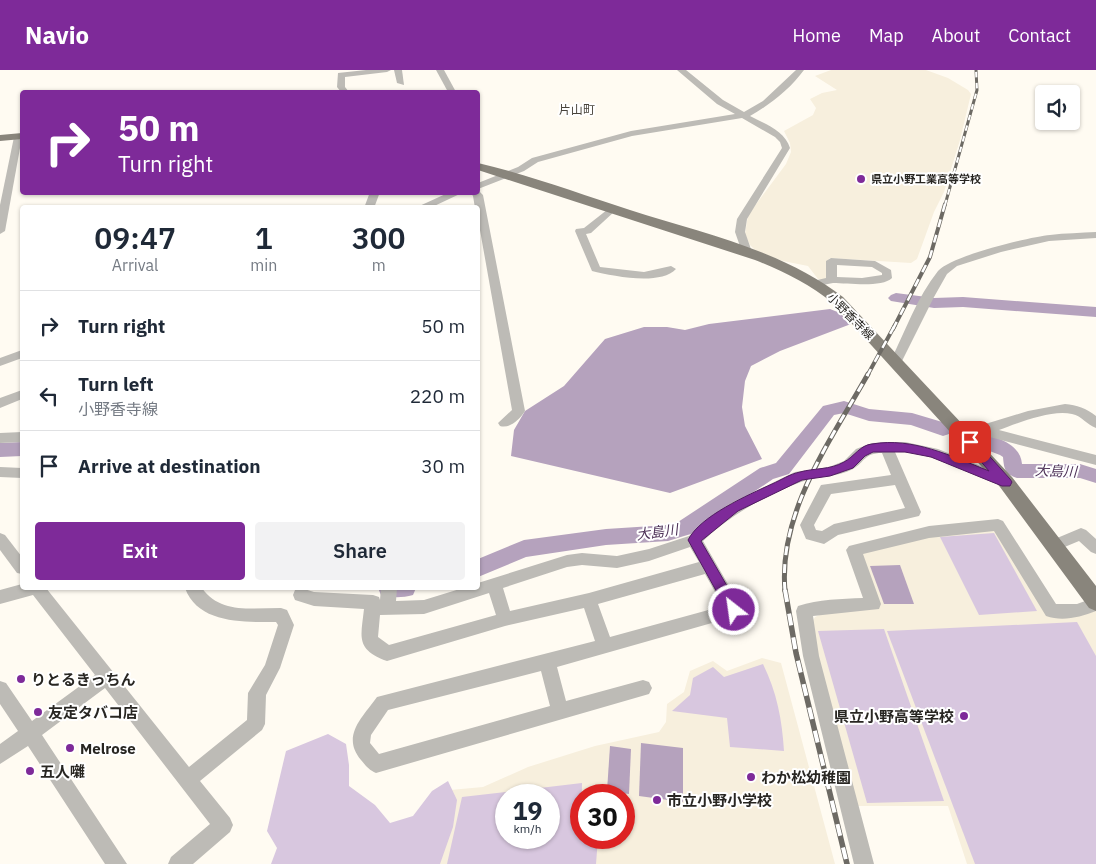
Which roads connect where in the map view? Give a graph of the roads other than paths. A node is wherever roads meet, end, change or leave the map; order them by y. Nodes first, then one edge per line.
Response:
1 (387, 70) edge
2 (398, 70) edge
3 (440, 70) edge
4 (681, 70) edge
5 (800, 70) edge
6 (401, 83) dead end
7 (343, 90) edge
8 (451, 90) edge
9 (745, 115) junction
10 (20, 136) edge
11 (0, 138) edge
12 (480, 167) edge
13 (507, 175) junction
14 (480, 185) edge
15 (452, 195) edge
16 (3, 197) edge
17 (428, 205) edge
18 (480, 206) edge
19 (612, 209) junction
20 (0, 231) edge
21 (1096, 235) edge
22 (747, 252) junction
23 (671, 269) dead end
24 (832, 280) junction
25 (817, 283) junction
26 (20, 355) edge
27 (0, 362) edge
28 (896, 362) junction
29 (20, 395) edge
30 (0, 403) edge
31 (1096, 423) edge
32 (505, 424) dead end
33 (958, 428) junction
34 (982, 430) junction
35 (20, 437) edge
36 (0, 438) edge
37 (886, 447) junction
38 (1096, 460) edge
39 (0, 472) edge
40 (20, 473) edge
41 (898, 479) junction
42 (1006, 482) junction
43 (0, 539) edge
44 (694, 540) junction
45 (1055, 545) junction
46 (1096, 548) edge
47 (20, 565) edge
48 (709, 566) junction
49 (494, 586) junction
50 (28, 590) edge
51 (38, 590) edge
52 (194, 590) edge
53 (388, 590) edge
54 (301, 595) dead end
55 (0, 597) edge
56 (589, 600) junction
57 (1096, 603) edge
58 (380, 607) junction
59 (505, 619) junction
60 (604, 646) junction
61 (546, 662) junction
62 (107, 677) junction
63 (644, 688) dead end
64 (0, 689) edge
65 (560, 712) junction
66 (30, 733) junction
67 (0, 755) edge
68 (187, 780) junction
69 (111, 861) edge
70 (178, 864) edge
71 (864, 864) edge

1 - 7 street
2 - 6 street
3 - 8 street
4 - 9 street
5 - 9 street
9 - 13 street
9 - 22 street
10 - 11 main road
10 - 16 street
12 - 13 main road, 小野香寺線
13 - 14 street
13 - 19 main road, 小野香寺線
15 - 17 street
16 - 20 street
18 - 32 street
19 - 22 main road, 小野香寺線
19 - 23 street
21 - 28 street
22 - 25 main road, 小野香寺線
24 - 24 street
24 - 25 street
25 - 28 main road, 小野香寺線
26 - 27 street
28 - 33 main road, 小野香寺線
29 - 30 street
31 - 34 street
33 - 34 street
33 - 42 main road, 小野香寺線
34 - 38 street
35 - 36 street
37 - 41 street
37 - 42 street
37 - 44 street
39 - 40 street
41 - 41 street
42 - 45 main road, 小野香寺線
43 - 47 street
44 - 48 street
44 - 49 street
45 - 46 street
45 - 57 main road, 小野香寺線
48 - 56 street
48 - 60 street
49 - 58 street
49 - 59 street
50 - 55 street
51 - 62 street
52 - 68 street
53 - 58 street
54 - 58 street
56 - 59 street
56 - 60 street
57 - 71 street
58 - 59 street
60 - 61 street
61 - 65 street
61 - 65 street
62 - 66 street
62 - 68 street
63 - 65 street
64 - 66 street
66 - 67 street
66 - 69 street
68 - 70 street

